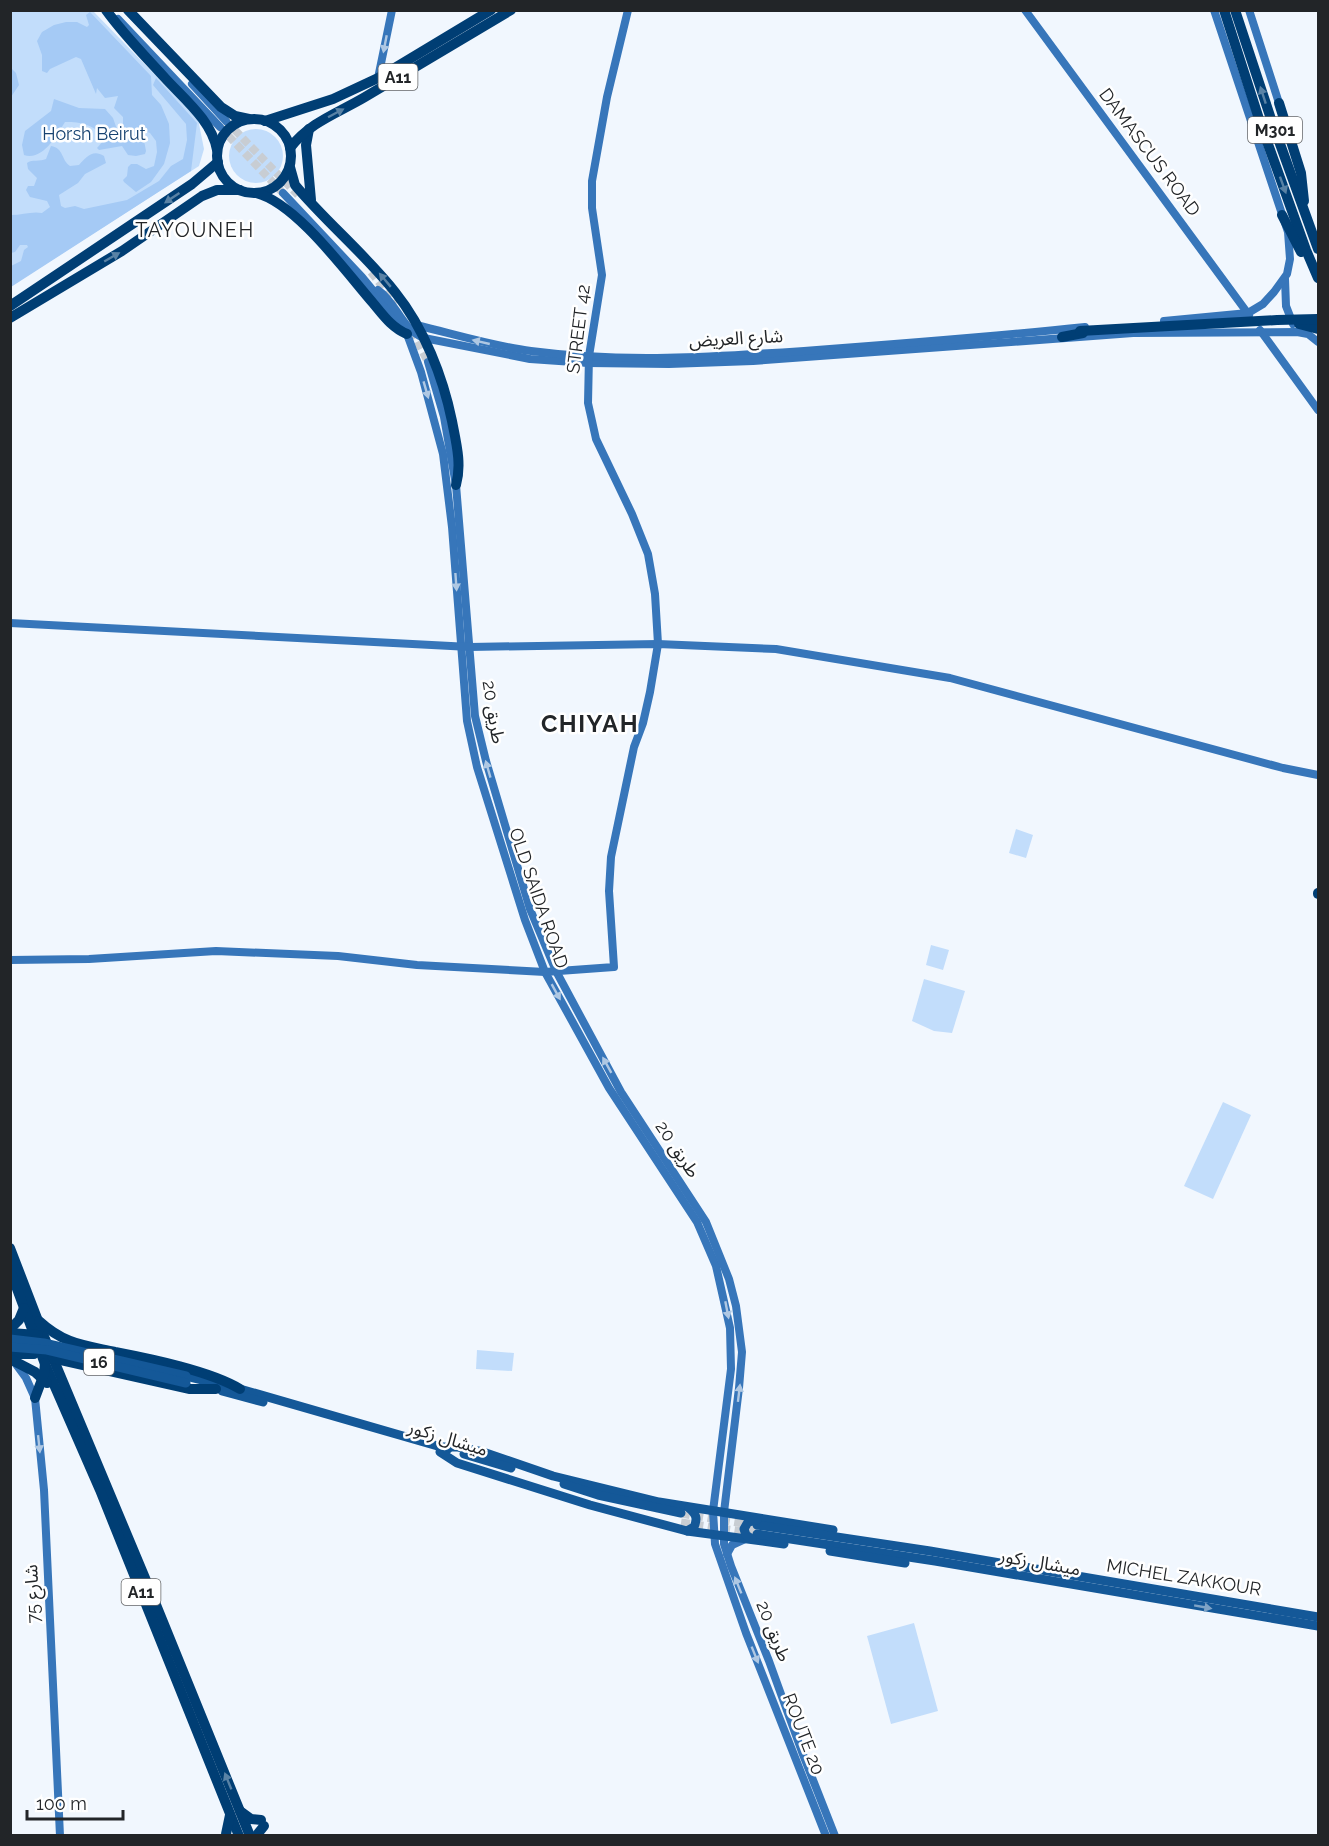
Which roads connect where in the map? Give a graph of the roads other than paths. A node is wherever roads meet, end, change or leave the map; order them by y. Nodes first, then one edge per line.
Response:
1 (108, 10) edge
2 (126, 10) edge
3 (392, 10) edge
4 (491, 10) edge
5 (511, 10) edge
6 (628, 10) edge
7 (1025, 10) edge
8 (1214, 10) edge
9 (1224, 10) edge
10 (1235, 10) edge
11 (1249, 10) edge
12 (378, 78) junction
13 (1279, 103) joint
14 (287, 114) junction
15 (261, 121) junction
16 (314, 124) junction
17 (304, 132) junction
18 (290, 148) junction
19 (218, 159) junction
20 (290, 167) junction
21 (192, 184) junction
22 (240, 190) junction
23 (283, 192) tunnel mouth
24 (256, 193) junction
25 (202, 196) junction
26 (311, 200) junction
27 (1304, 211) junction
28 (1282, 215) junction
29 (1318, 245) edge
30 (58, 274) junction
31 (1285, 278) junction
32 (1318, 278) edge
33 (1318, 284) edge
34 (369, 285) junction
35 (62, 287) junction
36 (10, 299) edge
37 (10, 306) edge
38 (1248, 313) junction
39 (1318, 313) edge
40 (10, 318) edge
41 (1318, 319) edge
42 (1277, 320) junction
43 (10, 324) edge
44 (416, 325) junction
45 (1318, 329) edge
46 (1081, 332) junction
47 (1297, 332) junction
48 (1263, 333) junction
49 (407, 334) junction
50 (1061, 334) junction
51 (424, 338) junction
52 (1318, 342) edge
53 (588, 359) junction
54 (428, 362) tunnel mouth
55 (1318, 410) edge
56 (456, 485) junction
57 (10, 623) edge
58 (658, 644) junction
59 (460, 646) junction
60 (470, 646) junction
61 (1317, 776) edge
62 (10, 960) edge
63 (556, 971) junction
64 (545, 972) junction
65 (10, 1248) edge
66 (10, 1270) edge
67 (24, 1308) junction
68 (38, 1321) junction
69 (10, 1331) edge
70 (10, 1339) edge
71 (68, 1342) junction
72 (10, 1347) edge
73 (44, 1349) junction
74 (111, 1351) junction
75 (11, 1358) edge
76 (81, 1365) junction
77 (109, 1371) junction
78 (42, 1378) junction
79 (186, 1380) junction
80 (209, 1386) junction
81 (61, 1389) junction
82 (240, 1389) junction
83 (35, 1398) junction
84 (441, 1450) junction
85 (713, 1504) junction
86 (725, 1505) junction
87 (741, 1515) junction
88 (688, 1519) junction
89 (758, 1530) junction
90 (745, 1539) junction
91 (720, 1544) junction
92 (972, 1558) joint
93 (1318, 1617) edge
94 (1318, 1626) edge
95 (235, 1813) junction
96 (226, 1834) edge
97 (60, 1836) edge
98 (239, 1836) edge
99 (250, 1836) edge
100 (256, 1836) edge
101 (826, 1836) edge
102 (835, 1836) edge

1 - 2 main road
1 - 19 highway
2 - 15 highway
3 -> 12 main road
4 - 12 highway, A11
16 -> 5 highway, A11
6 - 53 main road, STREET 42
7 - 38 main road, DAMASCUS ROAD
8 - 28 main road
9 -> 32 highway, M301
27 -> 10 highway, M301
11 - 13 main road
12 - 14 highway, A11
13 - 27 highway
14 - 15 highway, A11
14 - 17 highway
15 - 18 highway
15 - 19 highway, A11
16 - 17 highway, A11
16 - 26 highway
17 - 18 highway, A11
18 - 20 highway
19 - 21 highway, A11
19 - 22 highway
20 - 24 highway
20 - 26 highway
21 - 25 highway
21 -> 30 highway, A11
22 - 24 highway
22 - 25 highway
23 - 34 main road
24 - 49 highway
35 -> 25 highway
44 -> 26 highway
27 - 29 highway, M301
28 - 31 main road
28 - 33 highway
30 - 36 highway, A11
30 - 37 highway
31 - 38 main road
31 - 47 main road
34 - 49 main road, OLD SAIDA ROAD
34 - 51 main road
35 - 40 highway
35 - 43 highway
38 - 48 main road, DAMASCUS ROAD
38 - 50 main road
39 - 42 highway, bridge
41 - 42 highway, bridge
42 - 46 highway, bridge
44 - 51 highway
53 -> 44 main road, شارع العريض
45 - 46 highway, bridge
46 - 50 highway
47 - 48 main road
47 - 52 main road
48 - 50 main road
48 - 55 main road, DAMASCUS ROAD
49 -> 59 main road, OLD SAIDA ROAD
50 - 53 main road, شارع العريض
51 - 53 main road, شارع العريض
51 - 56 highway
53 - 58 main road, STREET 42
54 - 56 main road, طريق 20
56 - 60 main road, طريق 20
57 - 59 main road
58 - 60 main road
58 - 61 main road
58 - 63 main road, STREET 42
59 - 60 main road
59 - 64 main road, OLD SAIDA ROAD
63 -> 60 main road, طريق 20
62 - 64 main road
63 - 64 main road
86 -> 63 main road, طريق 20
64 -> 85 main road, OLD SAIDA ROAD
65 - 68 highway, A11
66 - 67 highway, A11
67 - 69 highway
67 - 73 highway, A11
68 - 71 highway
68 - 73 highway, A11
69 - 73 highway
70 - 79 main road, 16, bridge
71 - 73 highway
71 - 74 highway
72 - 79 main road, 16, bridge
73 - 75 highway
73 - 76 highway
73 - 78 highway
73 - 81 highway, A11
74 - 77 highway
74 - 82 highway
75 - 78 highway
75 - 83 main road, شارع 75
76 - 77 highway
76 - 81 highway
77 - 80 highway
78 - 81 highway
78 - 83 highway
79 - 80 main road
80 - 82 main road, ميشال زكور
80 - 84 main road, ميشال زكور
81 - 95 highway, A11
82 - 84 main road, ميشال زكور
83 -> 97 main road, شارع 75
84 - 88 main road
84 - 88 main road
85 - 86 main road
85 - 88 main road
85 - 88 main road
85 - 91 main road, ROUTE 20
86 - 87 main road
86 - 87 main road
86 - 91 main road, طريق 20
87 - 89 main road
88 - 91 main road
88 - 91 main road
89 - 90 main road
89 - 92 main road, ميشال زكور
89 -> 94 main road, ميشال زكور
90 - 91 main road
90 - 91 main road
91 -> 101 main road, ROUTE 20
102 -> 91 main road, طريق 20
92 - 93 main road, MICHEL ZAKKOUR
95 - 96 highway
95 - 98 highway, A11
95 - 99 highway, A11
95 - 100 highway

